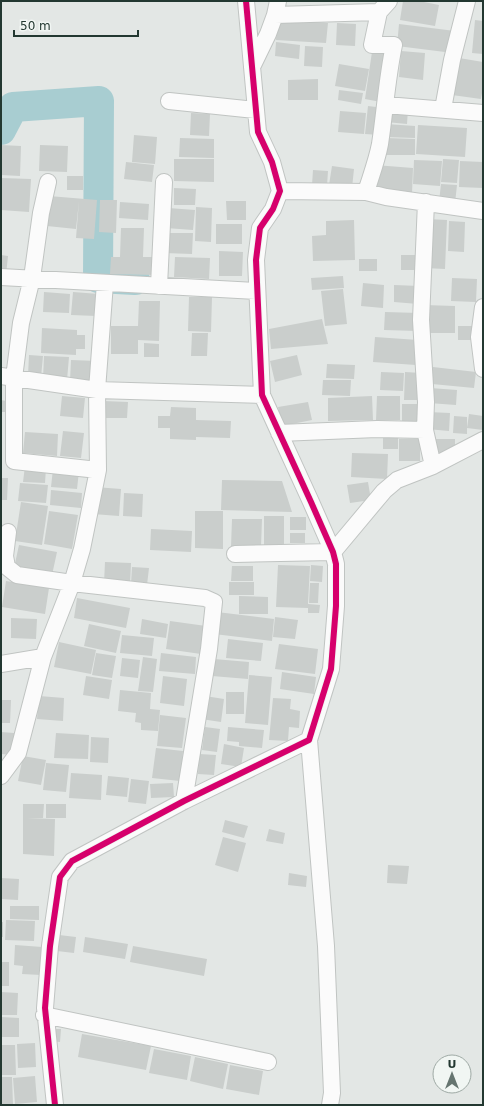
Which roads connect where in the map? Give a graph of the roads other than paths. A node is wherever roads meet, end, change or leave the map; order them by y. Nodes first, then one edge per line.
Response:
1 (246, 1) edge
2 (467, 1) edge
3 (384, 7) edge
4 (276, 8) edge
5 (252, 67) junction
6 (169, 101) dead end
7 (386, 105) junction
8 (443, 109) junction
9 (255, 110) junction
10 (483, 113) edge
11 (48, 182) dead end
12 (164, 182) dead end
13 (280, 191) junction
14 (366, 192) junction
15 (426, 202) junction
16 (483, 211) edge
17 (1, 277) edge
18 (32, 278) junction
19 (105, 284) junction
20 (159, 286) junction
21 (257, 291) junction
22 (483, 307) edge
23 (483, 369) edge
24 (7, 377) edge
25 (97, 390) junction
26 (262, 395) junction
27 (425, 430) junction
28 (279, 433) junction
29 (483, 440) edge
30 (433, 466) junction
31 (98, 470) junction
32 (8, 532) dead end
33 (333, 552) junction
34 (235, 554) dead end
35 (72, 583) junction
36 (43, 657) junction
37 (1, 664) edge
38 (309, 740) junction
39 (1, 776) edge
40 (184, 801) junction
41 (44, 1015) junction
42 (268, 1062) dead end
43 (55, 1105) edge
44 (330, 1105) edge

1 - 5 street
2 - 8 street
3 - 4 street
3 - 7 street
4 - 5 street
5 - 9 street
6 - 9 street
7 - 8 street
7 - 14 street
8 - 10 street
9 - 13 street
11 - 18 street
12 - 20 street
13 - 14 street
13 - 21 street
14 - 15 street
15 - 16 street
15 - 27 street
17 - 18 street
18 - 19 street
18 - 24 street
19 - 20 street
19 - 25 street
20 - 21 street
21 - 26 street
22 - 23 street
24 - 25 street
24 - 31 street
25 - 26 street
25 - 31 street
26 - 28 street
27 - 28 street
27 - 30 street
28 - 33 street
29 - 30 street
30 - 33 street
31 - 35 street
32 - 35 street
33 - 34 street
33 - 38 street
35 - 36 street
35 - 40 street
36 - 37 street
36 - 39 street
38 - 40 street
38 - 44 street
40 - 41 street
41 - 42 street
41 - 43 street

